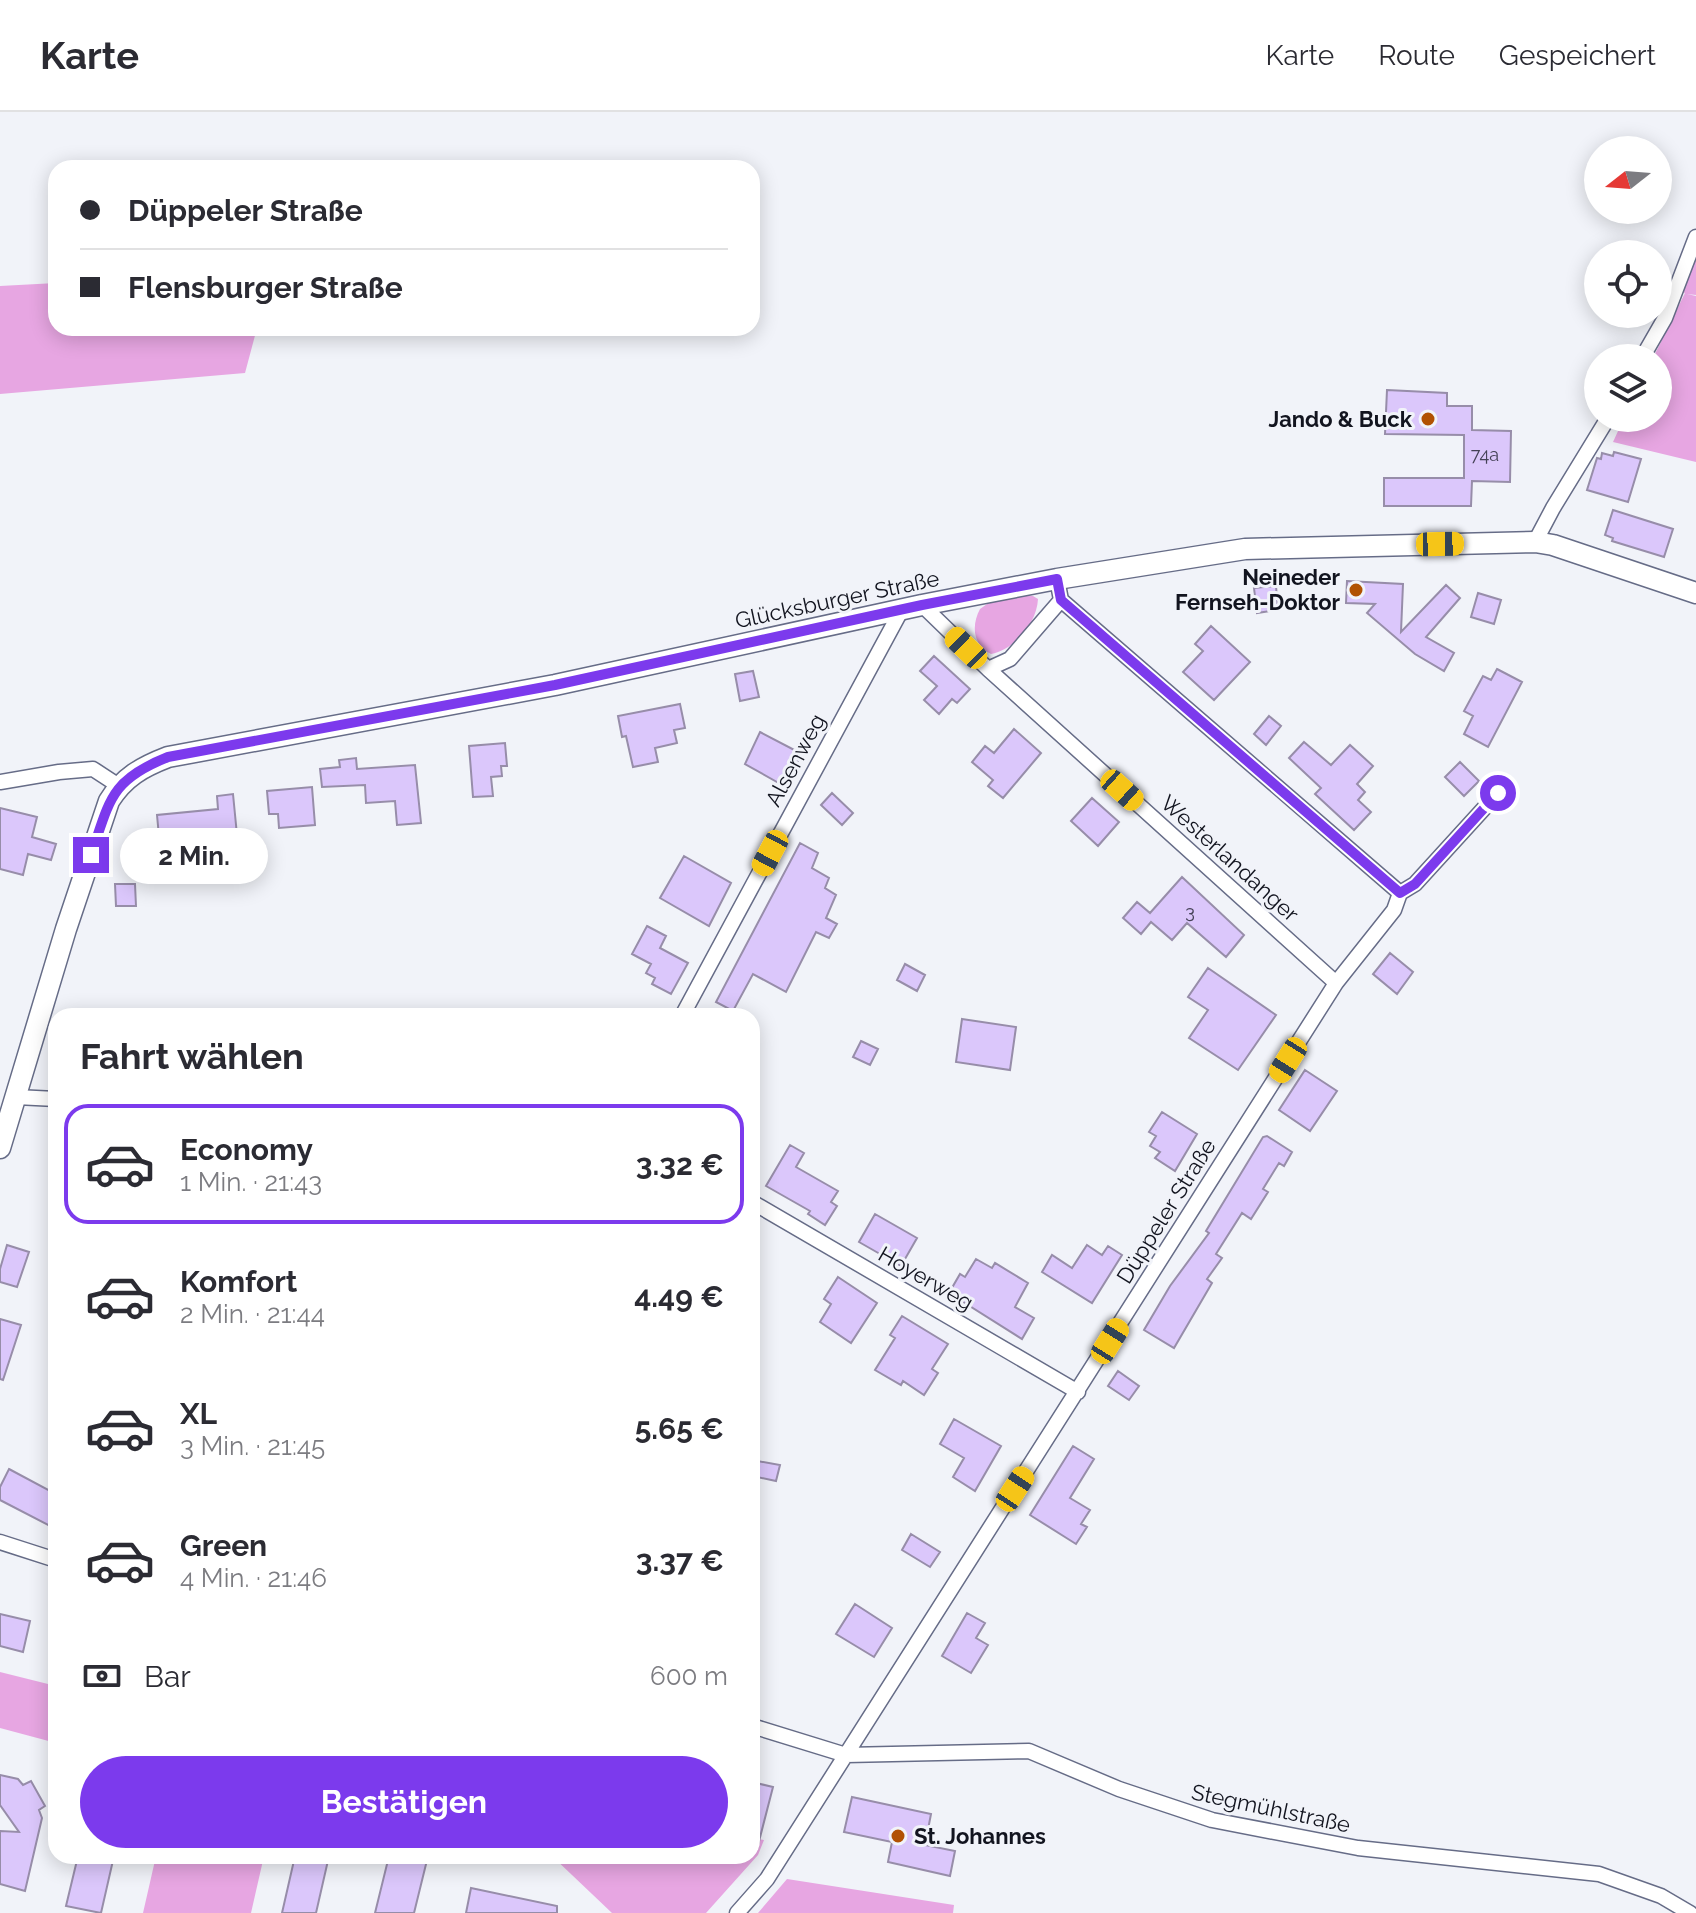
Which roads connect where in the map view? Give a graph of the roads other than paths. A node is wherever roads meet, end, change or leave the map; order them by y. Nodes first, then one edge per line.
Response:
1 (1696, 237) edge
2 (1650, 344) edge
3 (1599, 432) edge
4 (1535, 542) junction
5 (1057, 579) junction
6 (1696, 593) edge
7 (1061, 600) junction
8 (912, 607) junction
9 (988, 669) junction
10 (0, 782) edge
11 (119, 786) junction
12 (1498, 793) dead end
13 (1400, 893) junction
14 (1336, 983) junction
15 (686, 1008) edge
16 (16, 1097) junction
17 (48, 1099) edge
18 (0, 1148) edge
19 (760, 1207) edge
20 (1078, 1392) junction
21 (0, 1542) edge
22 (48, 1557) edge
23 (760, 1728) edge
24 (846, 1755) junction
25 (737, 1913) edge
26 (1690, 1913) edge

1 - 2 street
3 - 4 street
4 - 5 street, Glücksburger Straße
4 - 6 street, Glücksburger Straße
5 - 7 street
5 - 8 street, Glücksburger Straße
7 - 9 street
7 - 13 street
8 - 9 street, Westerlandanger
8 - 11 street, Glücksburger Straße
8 - 15 street, Alsenweg
9 - 14 street, Westerlandanger
10 - 11 street
11 - 16 street
12 - 13 street, Düppeler Straße
13 - 14 street, Düppeler Straße
14 - 20 street, Düppeler Straße
16 - 17 street
16 - 18 street
19 - 20 street, Hoyerweg
20 - 24 street, Düppeler Straße
21 - 22 street
23 - 24 street, Stegmühlstraße
24 - 25 street, Düppeler Straße
24 - 26 street, Stegmühlstraße

